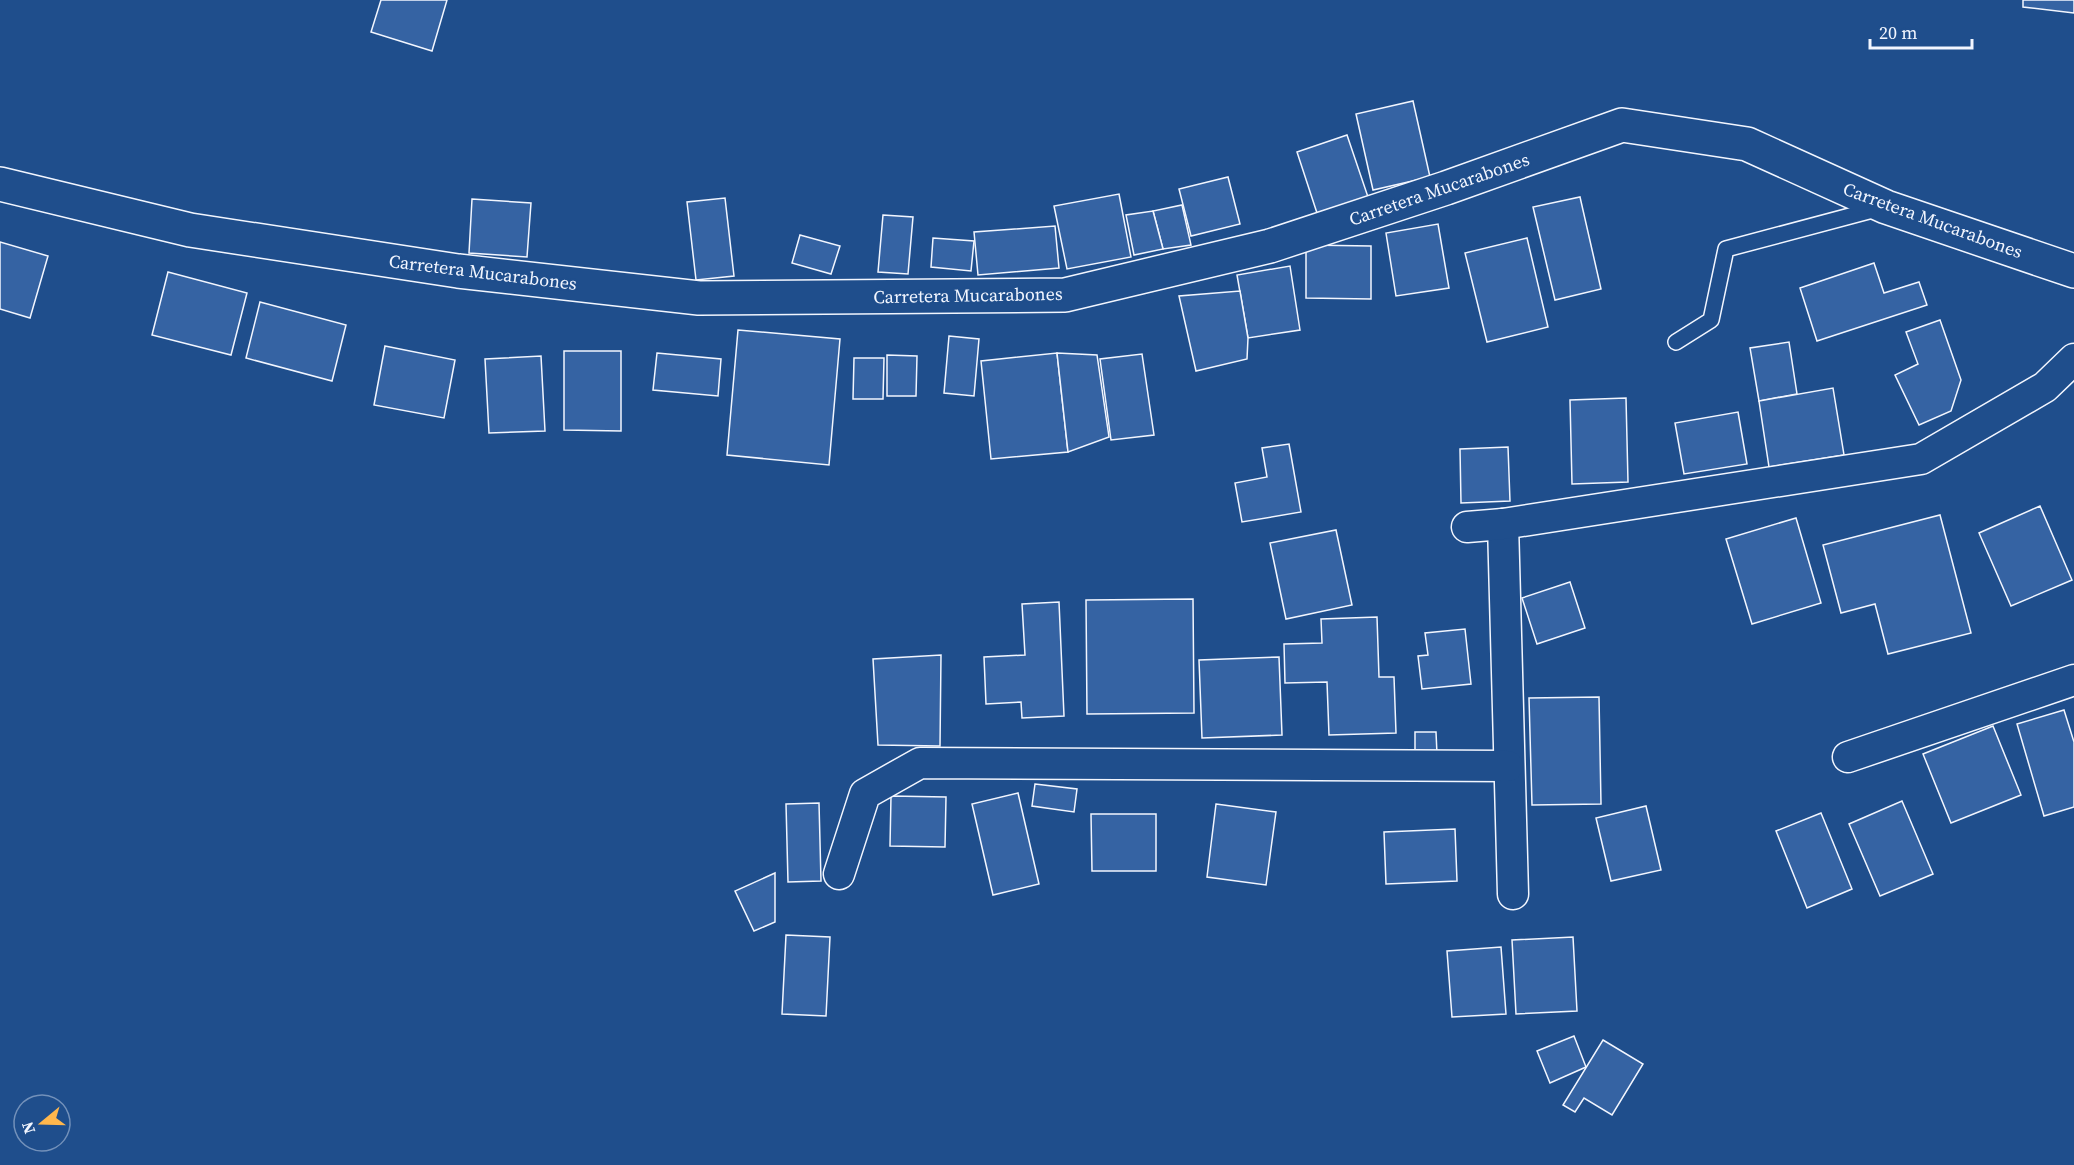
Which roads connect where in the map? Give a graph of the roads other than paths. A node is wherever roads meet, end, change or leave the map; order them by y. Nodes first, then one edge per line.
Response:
1 (0, 184) edge
2 (1886, 207) junction
3 (2074, 271) edge
4 (1677, 342) dead end
5 (2074, 358) edge
6 (1503, 524) junction
7 (1467, 526) dead end
8 (2074, 680) edge
9 (1848, 757) dead end
10 (1508, 766) junction
11 (838, 874) dead end
12 (1513, 894) dead end

1 - 2 street, Carretera Mucarabones
2 - 3 street, Carretera Mucarabones
2 - 4 lane
5 - 6 street
6 - 7 street
6 - 10 street
8 - 9 street
10 - 11 street
10 - 12 street

